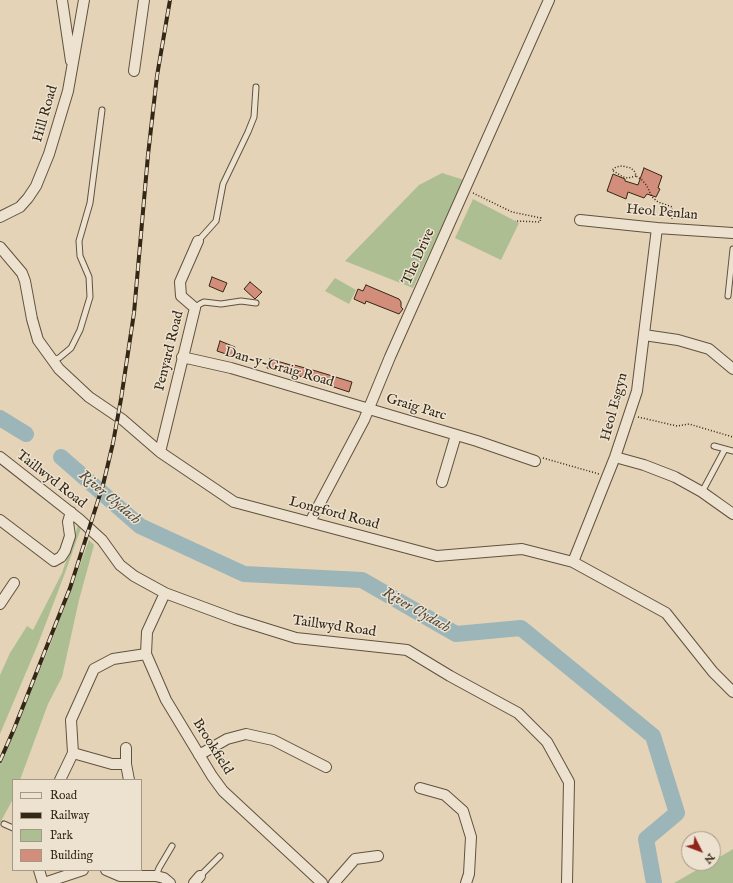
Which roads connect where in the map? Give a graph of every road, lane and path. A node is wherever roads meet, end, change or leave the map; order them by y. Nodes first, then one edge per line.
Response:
1 (62, 0) edge
2 (84, 0) edge
3 (144, 0) edge
4 (549, 0) edge
5 (72, 69) junction
6 (134, 71) dead end
7 (256, 87) dead end
8 (102, 110) dead end
9 (636, 176) junction
10 (465, 189) junction
11 (0, 217) edge
12 (584, 220) dead end
13 (515, 221) dead end
14 (657, 228) junction
15 (668, 229) junction
16 (733, 233) edge
17 (198, 241) joint
18 (0, 247) edge
19 (733, 249) edge
20 (728, 296) dead end
21 (256, 303) dead end
22 (195, 308) junction
23 (644, 335) junction
24 (182, 356) junction
25 (52, 360) junction
26 (733, 369) edge
27 (368, 408) junction
28 (629, 415) junction
29 (456, 435) junction
30 (733, 437) edge
31 (714, 446) dead end
32 (725, 449) junction
33 (733, 451) edge
34 (160, 452) junction
35 (0, 457) edge
36 (616, 457) junction
37 (535, 461) joint
38 (608, 476) junction
39 (442, 482) dead end
40 (702, 492) junction
41 (71, 512) junction
42 (733, 514) edge
43 (0, 520) edge
44 (310, 522) junction
45 (573, 562) junction
46 (14, 583) dead end
47 (166, 593) junction
48 (0, 604) edge
49 (146, 654) junction
50 (733, 692) edge
51 (126, 748) dead end
52 (72, 753) junction
53 (199, 755) junction
54 (126, 764) junction
55 (326, 766) dead end
56 (60, 779) edge
57 (129, 779) edge
58 (420, 788) dead end
59 (4, 824) dead end
60 (12, 828) edge
61 (172, 846) dead end
62 (220, 856) dead end
63 (378, 856) dead end
64 (39, 871) edge
65 (80, 871) edge
66 (108, 871) edge
67 (156, 876) junction
68 (197, 880) edge
69 (44, 883) edge
70 (170, 883) edge
71 (322, 883) edge
72 (334, 883) edge
73 (466, 883) edge
74 (567, 883) edge

1 - 5 street
2 - 5 street, Hill Road
3 - 6 street
4 - 10 street, The Drive
5 - 11 street, Hill Road
7 - 17 lane
8 - 25 lane
9 - 9 path
9 - 15 path
10 - 13 path
10 - 27 street, The Drive
12 - 14 street, Heol Penlan
14 - 15 street, Heol Penlan
14 - 23 street, Heol Esgyn
15 - 16 street, Heol Penlan
17 - 22 street, Penyard Road
18 - 25 street, Longford Road
19 - 20 lane
21 - 22 lane
22 - 24 street, Penyard Road
23 - 26 street
23 - 28 street, Heol Esgyn
24 - 27 street, Dan-y-Graig Road
24 - 34 street, Penyard Road
25 - 34 street, Longford Road
27 - 29 street, Graig Parc
27 - 44 street, The Drive
28 - 30 path
28 - 36 street, Heol Esgyn
29 - 37 street, Graig Parc
29 - 39 street, Graig Parc
31 - 32 lane
32 - 33 lane
32 - 40 lane
34 - 44 street, Longford Road
35 - 41 street, Taillwyd Road
36 - 38 street, Heol Esgyn
36 - 40 street
37 - 38 path
38 - 45 street, Heol Esgyn
40 - 42 street
41 - 43 street
41 - 47 street, Taillwyd Road
44 - 45 street, Longford Road
45 - 50 street, Longford Road
46 - 48 street
47 - 49 street, Brookfield
47 - 74 street, Taillwyd Road
49 - 52 street
49 - 53 street, Brookfield
51 - 54 street
52 - 54 street
52 - 56 street
53 - 55 street
53 - 71 street, Brookfield
54 - 57 street
58 - 73 street
59 - 60 lane
61 - 67 lane
62 - 68 lane
63 - 72 street
64 - 69 street
65 - 69 street
66 - 67 street
67 - 70 street

